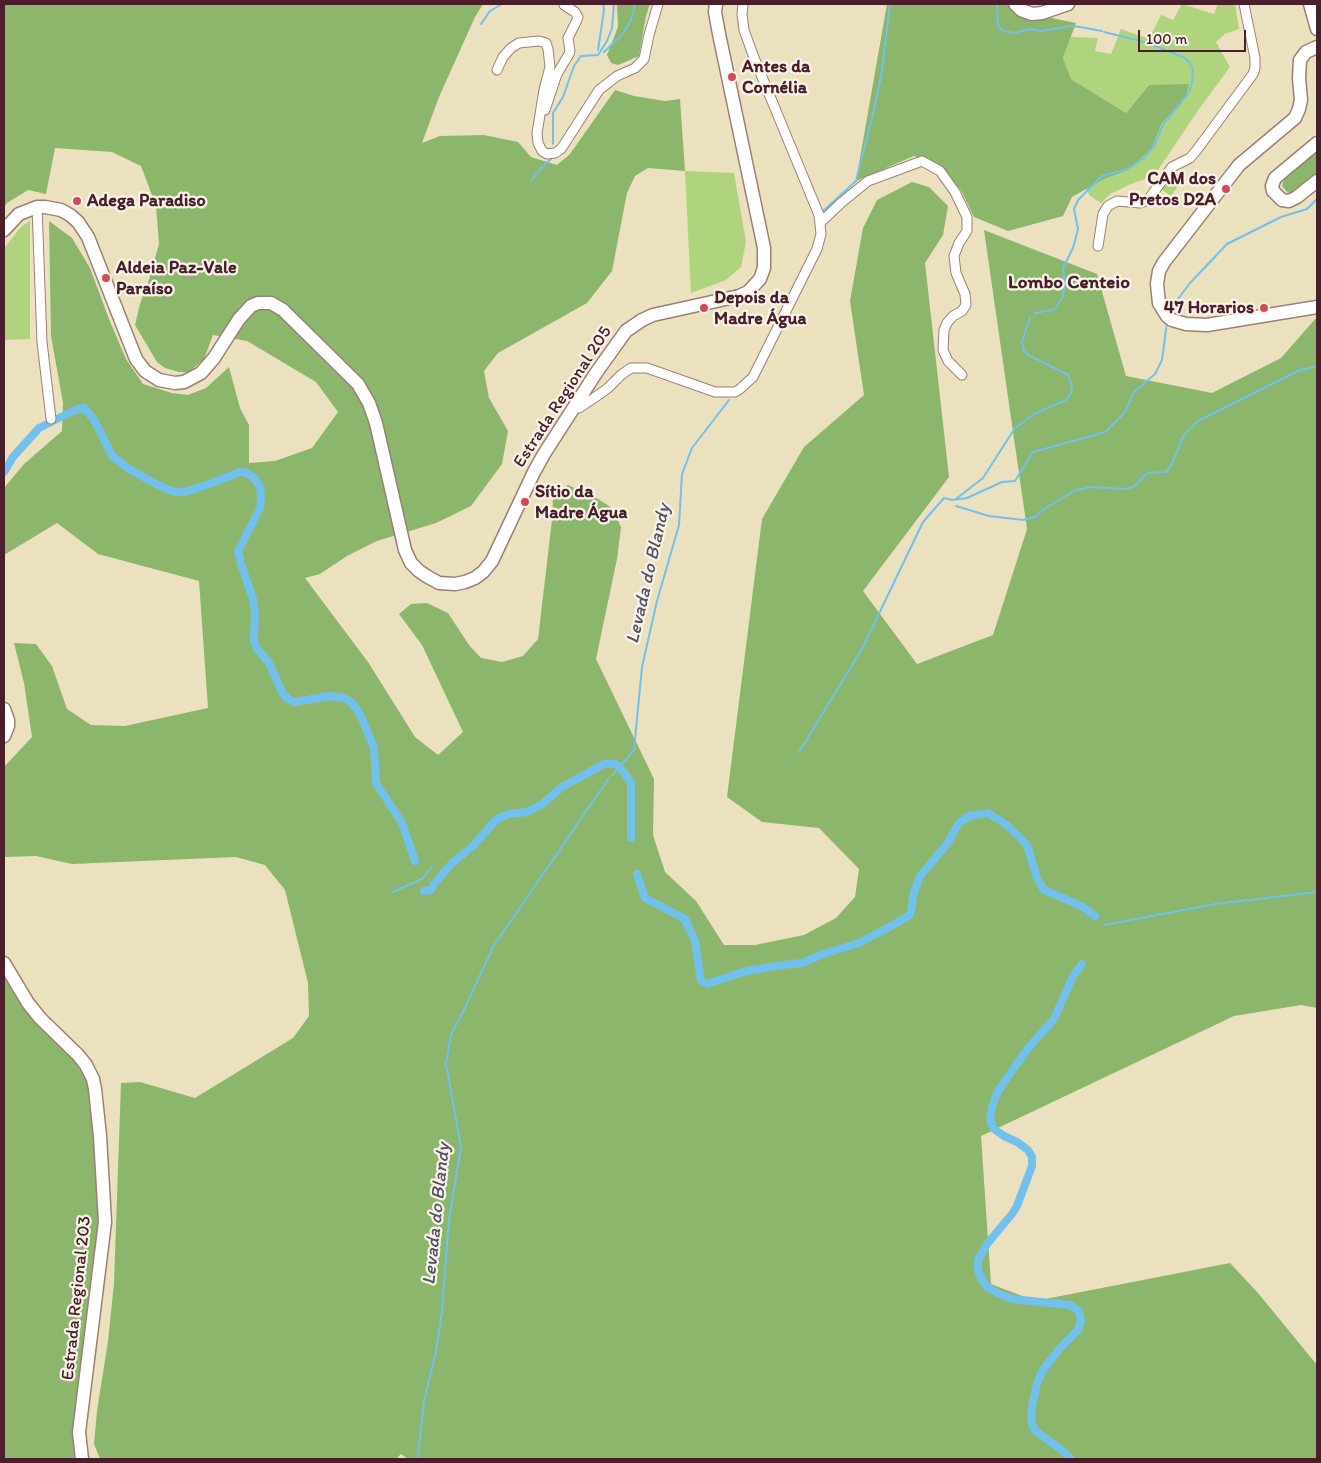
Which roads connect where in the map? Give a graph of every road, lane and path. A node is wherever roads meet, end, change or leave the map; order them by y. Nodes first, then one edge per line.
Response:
1 (658, 4) edge
2 (716, 4) edge
3 (743, 4) edge
4 (1015, 4) edge
5 (1068, 4) edge
6 (1244, 4) edge
7 (1310, 4) edge
8 (564, 5) dead end
9 (1317, 29) edge
10 (1317, 47) edge
11 (497, 70) dead end
12 (540, 119) junction
13 (1317, 143) edge
14 (1317, 181) edge
15 (37, 207) junction
16 (820, 223) junction
17 (4, 230) edge
18 (1098, 246) dead end
19 (1317, 307) edge
20 (962, 374) dead end
21 (573, 408) junction
22 (51, 419) dead end
23 (4, 709) edge
24 (4, 736) edge
25 (4, 963) edge
26 (82, 1459) edge

1 - 12 street
2 - 21 main road, Estrada Regional 205
3 - 16 street
4 - 5 main road
6 - 18 street
7 - 9 main road
8 - 12 street
10 - 19 main road
11 - 12 street
13 - 14 main road
15 - 17 main road
15 - 21 main road, Estrada Regional 205
15 - 22 street
16 - 20 street
16 - 21 street
23 - 24 main road
25 - 26 main road, Estrada Regional 203

